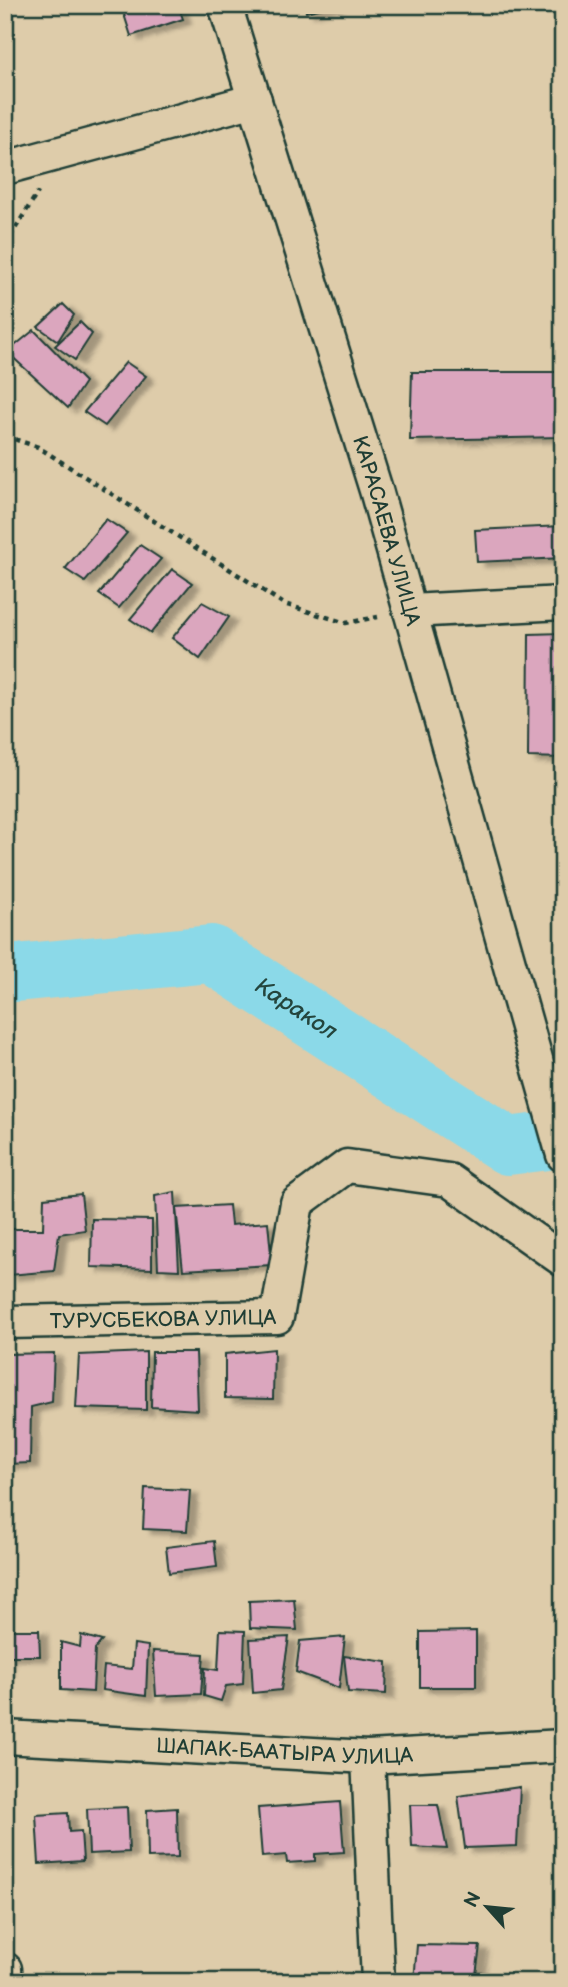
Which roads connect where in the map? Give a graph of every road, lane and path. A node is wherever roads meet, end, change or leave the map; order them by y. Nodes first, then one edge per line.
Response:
1 (225, 5) edge
2 (255, 100) junction
3 (62, 153) junction
4 (5, 168) edge
5 (5, 245) edge
6 (5, 436) edge
7 (563, 603) edge
8 (410, 611) junction
9 (563, 1155) edge
10 (563, 1260) edge
11 (5, 1322) edge
12 (5, 1737) edge
13 (563, 1746) edge
14 (368, 1757) junction
15 (5, 1969) edge
16 (6, 1982) edge
17 (378, 1982) edge

1 - 2 street, КАРАСАЕВА УЛИЦА
2 - 3 street
2 - 8 street, КАРАСАЕВА УЛИЦА
3 - 4 street
3 - 5 path
6 - 8 path
7 - 8 street
8 - 9 street, КАРАСАЕВА УЛИЦА
10 - 11 street, ТУРУСБЕКОВА УЛИЦА
12 - 14 street, ШАПАК-БААТЫРА УЛИЦА
13 - 14 street, ШАПАК-БААТЫРА УЛИЦА
14 - 17 street
15 - 16 street

